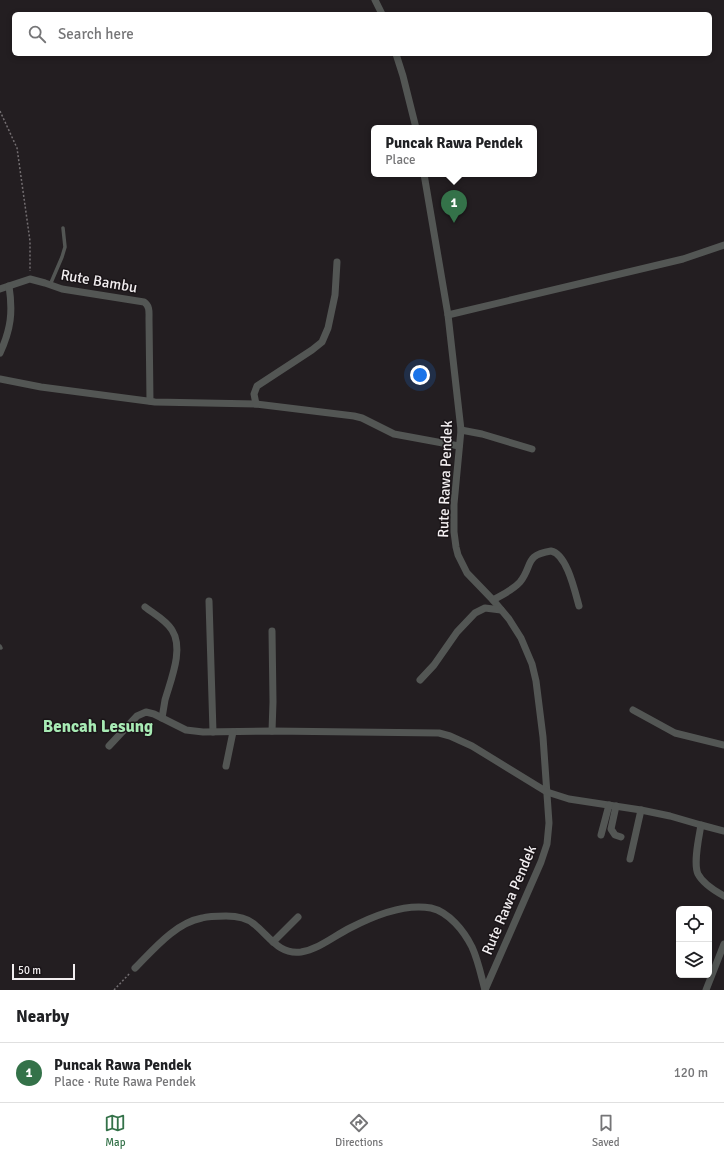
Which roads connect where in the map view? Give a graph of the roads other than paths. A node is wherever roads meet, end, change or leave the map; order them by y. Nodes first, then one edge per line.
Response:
1 (375, 0) edge
2 (381, 12) edge
3 (397, 56) edge
4 (415, 125) edge
5 (425, 177) edge
6 (63, 228) dead end
7 (724, 245) edge
8 (337, 262) dead end
9 (50, 285) junction
10 (9, 286) junction
11 (0, 289) edge
12 (448, 315) junction
13 (0, 353) edge
14 (0, 379) edge
15 (153, 401) junction
16 (256, 404) junction
17 (462, 430) junction
18 (459, 446) junction
19 (532, 449) dead end
20 (493, 600) junction
21 (209, 601) dead end
22 (579, 606) dead end
23 (146, 607) dead end
24 (501, 610) junction
25 (272, 630) dead end
26 (420, 680) dead end
27 (633, 710) dead end
28 (162, 718) junction
29 (272, 730) junction
30 (213, 732) junction
31 (232, 732) junction
32 (724, 745) edge
33 (109, 746) dead end
34 (226, 766) dead end
35 (547, 792) junction
36 (612, 806) junction
37 (641, 810) junction
38 (701, 825) junction
39 (724, 831) edge
40 (601, 835) dead end
41 (621, 837) dead end
42 (630, 859) dead end
43 (724, 896) edge
44 (298, 917) dead end
45 (273, 942) junction
46 (724, 944) edge
47 (135, 968) road end
48 (485, 990) edge
49 (706, 990) edge

1 - 2 street
3 - 4 street
5 - 12 street, Rute Rawa Pendek
6 - 9 lane
7 - 12 street
8 - 16 street
9 - 10 street, Rute Bambu
9 - 15 street, Rute Bambu
10 - 11 street
10 - 13 street
12 - 17 street, Rute Rawa Pendek
14 - 15 street
15 - 16 street
16 - 18 street
17 - 18 street, Rute Rawa Pendek
17 - 19 street
18 - 20 street, Rute Rawa Pendek
20 - 22 street
20 - 24 street, Rute Rawa Pendek
21 - 30 street
23 - 28 street
24 - 26 street
24 - 35 street, Rute Rawa Pendek
25 - 29 street
27 - 32 street
28 - 30 street
28 - 33 street
29 - 31 street
29 - 35 street
30 - 31 street
31 - 34 street
35 - 36 street
35 - 48 street, Rute Rawa Pendek
36 - 37 street
36 - 40 street
36 - 41 street
37 - 38 street
37 - 42 street
38 - 39 street
38 - 43 street
44 - 45 street
45 - 47 street
45 - 48 street
46 - 49 street

